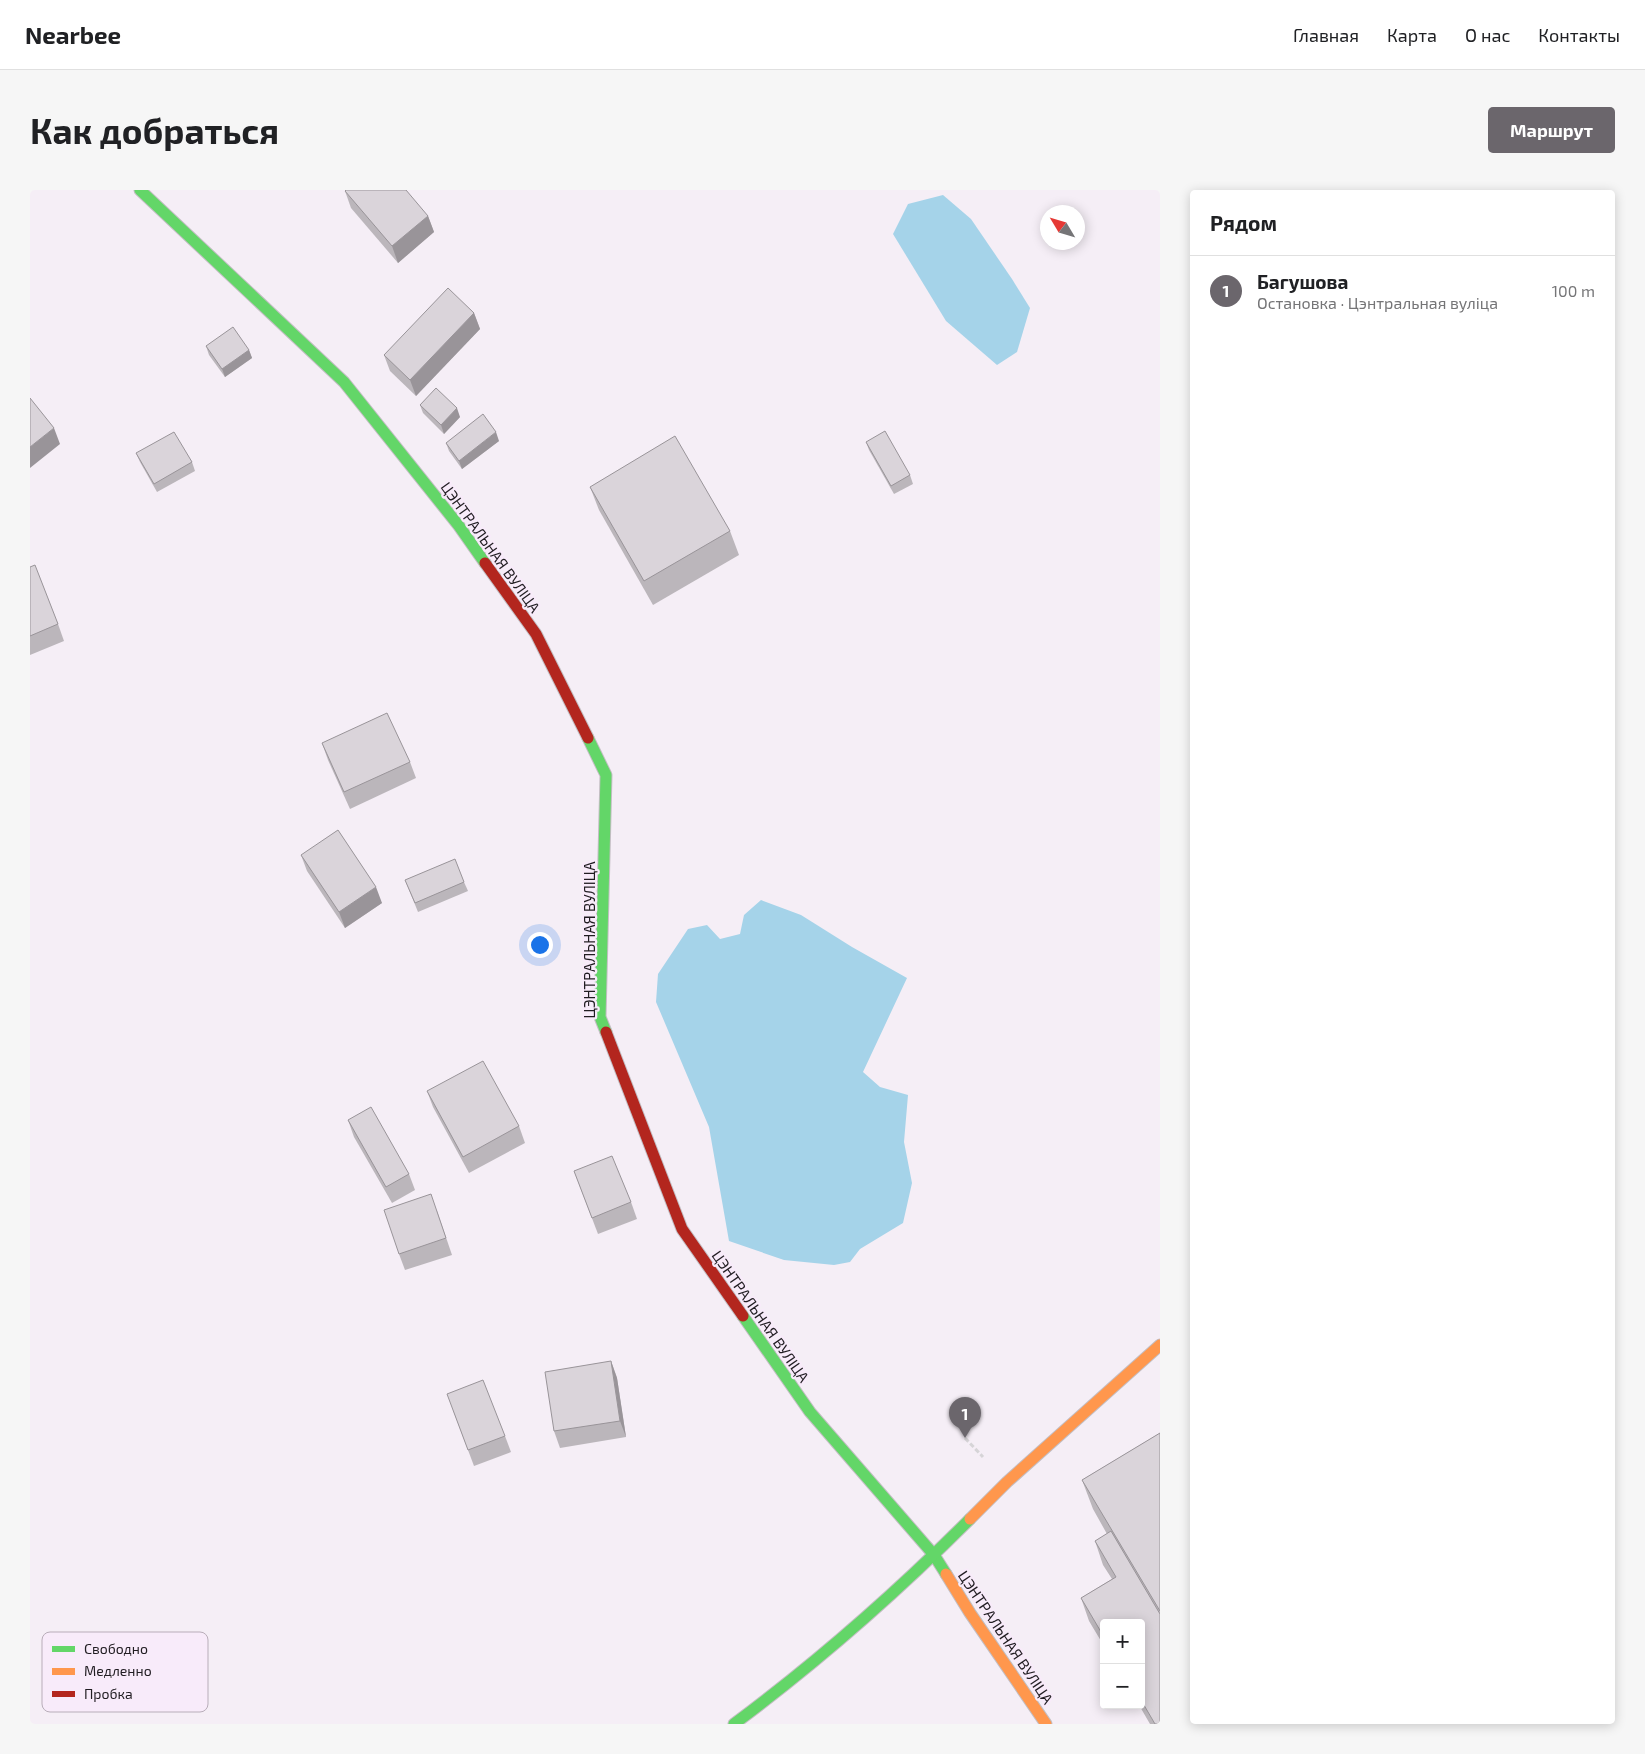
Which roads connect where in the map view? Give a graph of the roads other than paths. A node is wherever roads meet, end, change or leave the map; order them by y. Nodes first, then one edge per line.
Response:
1 (140, 190) edge
2 (1160, 1345) edge
3 (934, 1555) junction
4 (734, 1724) edge
5 (1046, 1724) edge

1 - 3 street, ЦЭНТРАЛЬНАЯ ВУЛІЦА
2 - 3 street
3 - 4 street
3 - 5 street, ЦЭНТРАЛЬНАЯ ВУЛІЦА

